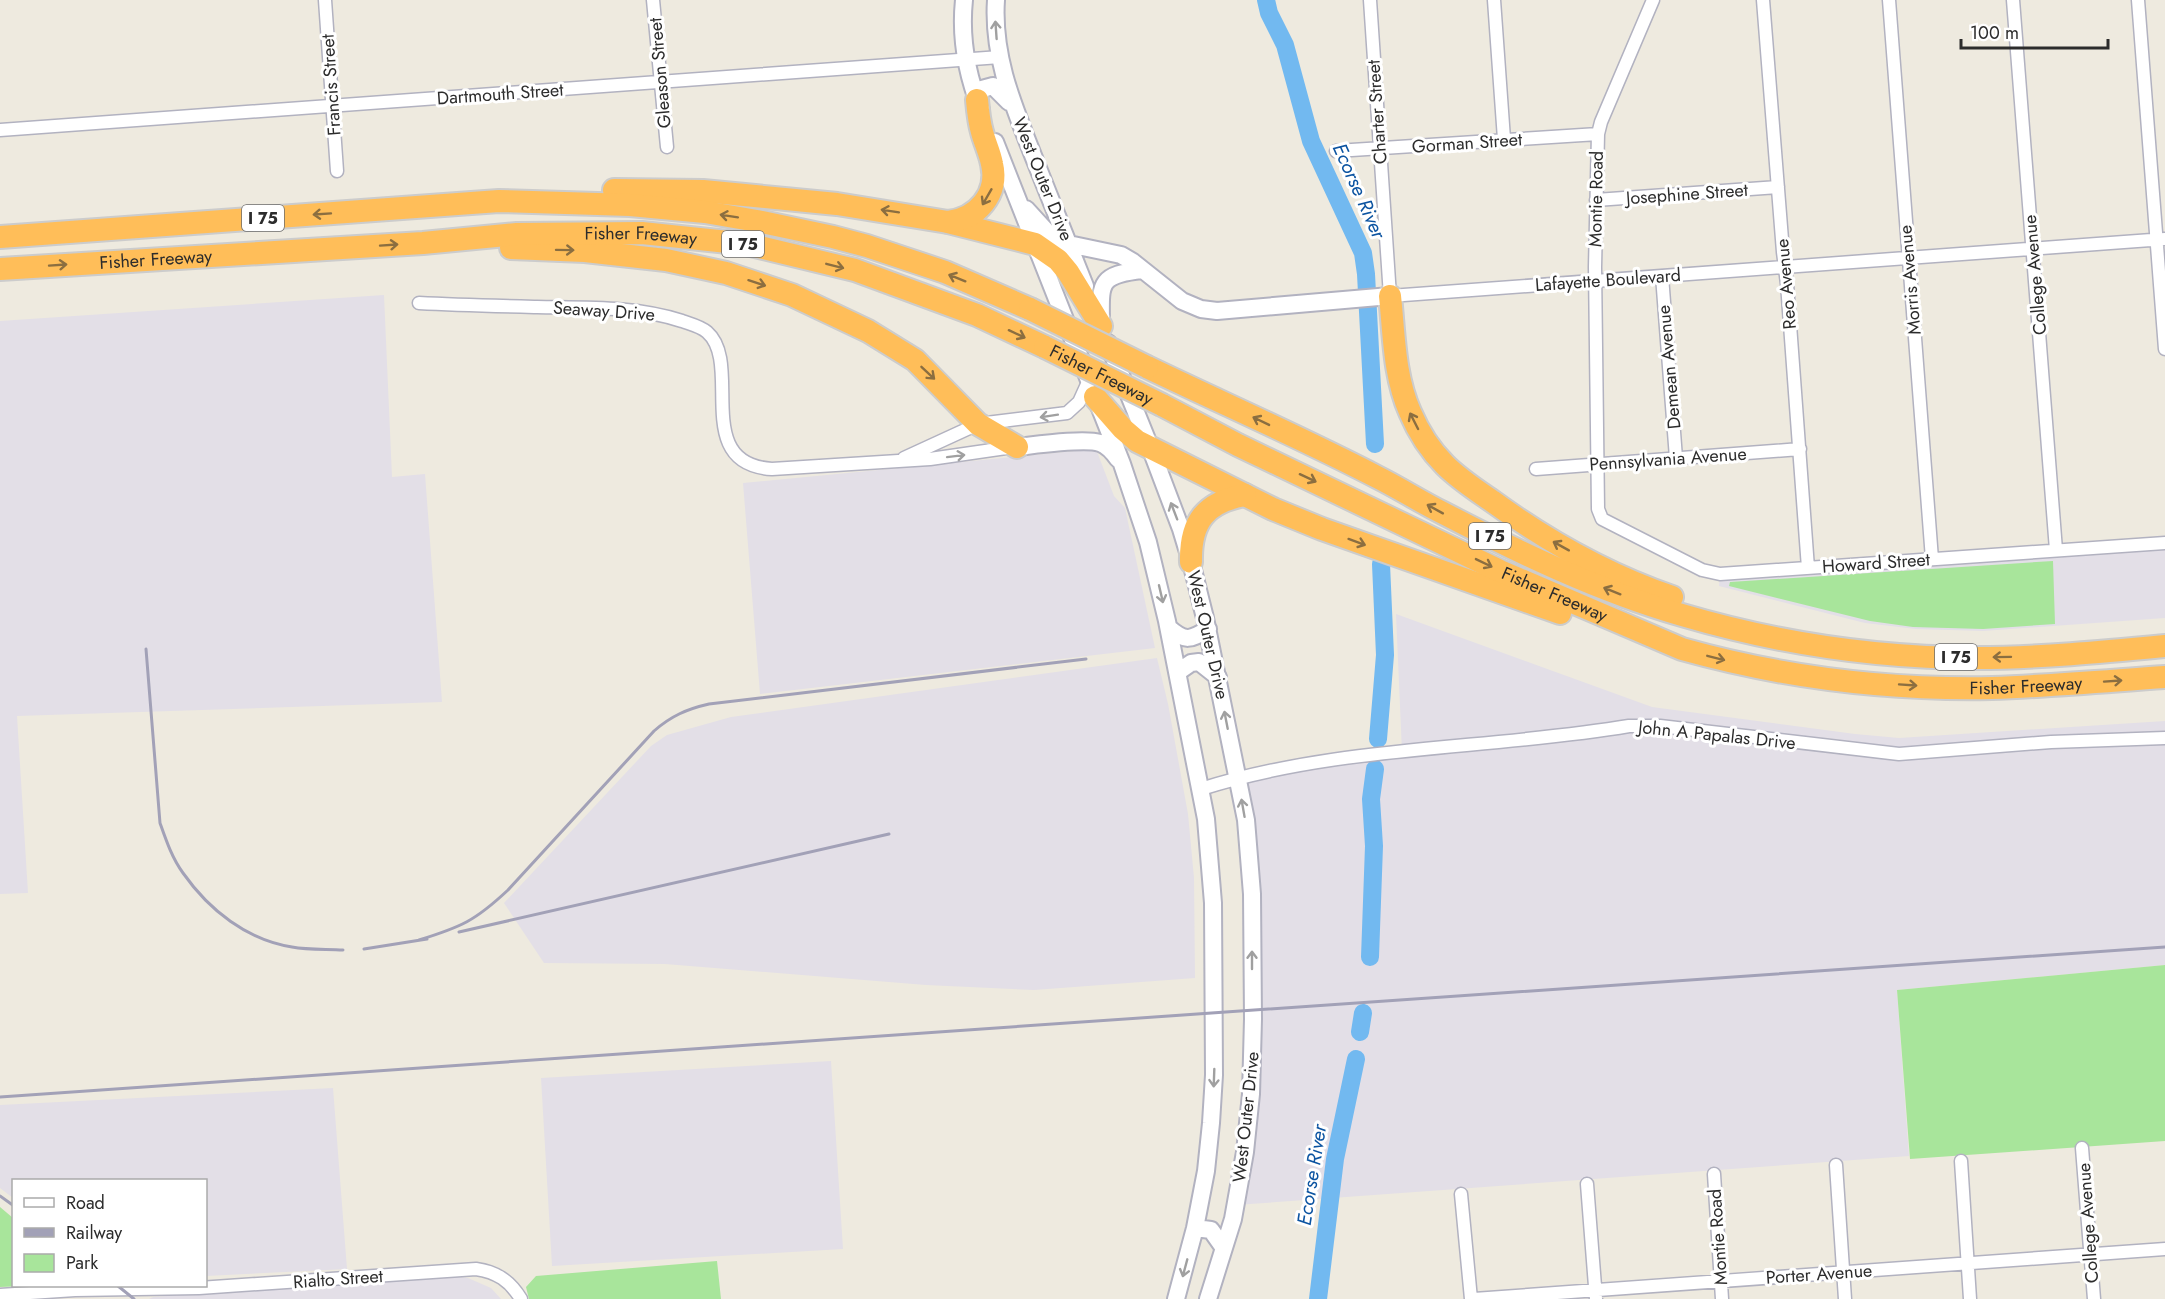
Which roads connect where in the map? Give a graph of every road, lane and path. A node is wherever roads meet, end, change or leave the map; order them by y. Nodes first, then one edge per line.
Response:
1 (325, 0) edge
2 (653, 0) edge
3 (964, 0) edge
4 (996, 0) edge
5 (1370, 0) edge
6 (1494, 0) edge
7 (1653, 0) edge
8 (1763, 0) edge
9 (1889, 0) edge
10 (2013, 0) edge
11 (2138, 0) edge
12 (1000, 57) junction
13 (966, 61) junction
14 (662, 83) junction
15 (977, 100) junction
16 (333, 107) junction
17 (1013, 107) junction
18 (0, 130) edge
19 (1598, 134) junction
20 (1504, 139) junction
21 (667, 147) dead end
22 (1380, 149) junction
23 (1336, 151) dead end
24 (337, 171) dead end
25 (1778, 187) junction
26 (1596, 200) junction
27 (500, 201) junction
28 (1019, 202) junction
29 (948, 222) junction
30 (0, 237) edge
31 (2160, 240) edge
32 (423, 243) junction
33 (1068, 243) junction
34 (1035, 244) junction
35 (2032, 249) junction
36 (1908, 258) junction
37 (1785, 267) junction
38 (0, 269) edge
39 (1142, 270) junction
40 (1662, 276) junction
41 (1595, 281) junction
42 (1375, 297) junction
43 (419, 303) dead end
44 (1101, 326) junction
45 (2165, 349) edge
46 (1092, 388) junction
47 (978, 424) junction
48 (1017, 447) junction
49 (1150, 447) junction
50 (1800, 449) junction
51 (1676, 458) junction
52 (897, 461) junction
53 (1122, 464) junction
54 (1598, 464) junction
55 (1536, 469) dead end
56 (1245, 495) junction
57 (1601, 516) joint
58 (2165, 543) edge
59 (2056, 550) junction
60 (1932, 559) junction
61 (1191, 562) junction
62 (1808, 568) junction
63 (1169, 628) junction
64 (1208, 629) junction
65 (1660, 639) junction
66 (2165, 646) edge
67 (1852, 650) junction
68 (1178, 672) junction
69 (2165, 676) edge
70 (1218, 677) junction
71 (2165, 738) edge
72 (1238, 778) junction
73 (1201, 789) junction
74 (2082, 1148) dead end
75 (1961, 1161) dead end
76 (1836, 1164) dead end
77 (1714, 1174) dead end
78 (1587, 1184) dead end
79 (1461, 1194) dead end
80 (1195, 1228) junction
81 (1223, 1246) junction
82 (2165, 1250) edge
83 (2091, 1254) junction
84 (1968, 1263) junction
85 (1844, 1273) junction
86 (1721, 1282) junction
87 (1596, 1294) edge
88 (0, 1295) edge
89 (62, 1295) edge
90 (521, 1299) edge
91 (1176, 1299) edge
92 (1208, 1299) edge
93 (1473, 1299) edge
94 (1722, 1299) edge
95 (1845, 1299) edge
96 (1970, 1299) edge
97 (2094, 1299) edge

1 - 16 street, Francis Street
2 - 14 street, Gleason Street
3 - 13 main road, West Outer Drive
12 -> 4 main road, West Outer Drive
5 - 22 street, Charter Street
6 - 20 street
7 - 19 street, Montie Road
8 - 25 street, Reo Avenue
9 - 36 street, Morris Avenue
10 - 35 street, College Avenue
11 - 31 street
12 - 13 street, Dartmouth Street
12 - 17 main road, West Outer Drive
13 - 14 street, Dartmouth Street
13 - 15 main road, West Outer Drive
14 - 16 street, Dartmouth Street
14 - 21 street, Gleason Street
15 - 17 main road
15 - 28 main road, West Outer Drive
15 -> 29 highway
16 - 18 street, Dartmouth Street
16 - 24 street, Francis Street
17 - 33 main road, West Outer Drive
19 - 20 street, Gorman Street
19 - 26 street, Montie Road
20 - 22 street, Gorman Street
22 - 23 street, Gorman Street
22 - 42 street, Charter Street
25 - 26 street, Josephine Street
25 - 37 street, Reo Avenue
26 - 41 street, Montie Road
29 -> 27 highway
27 -> 30 highway, Fisher Freeway / I 75
67 -> 27 highway, Fisher Freeway / I 75, bridge
28 - 33 main road, Lafayette Boulevard
28 - 34 main road, West Outer Drive
29 - 34 highway
31 - 35 street, Lafayette Boulevard
31 - 45 street
38 -> 32 highway, Fisher Freeway / I 75
32 -> 47 highway
32 -> 65 highway, Fisher Freeway / I 75, bridge
33 - 39 main road, Lafayette Boulevard
33 - 44 main road, West Outer Drive
34 - 44 highway
34 - 46 main road, West Outer Drive
35 - 36 street, Lafayette Boulevard
35 - 59 street, College Avenue
36 - 37 street, Lafayette Boulevard
36 - 60 street, Morris Avenue
37 - 40 street, Lafayette Boulevard
37 - 50 street, Reo Avenue
39 - 42 main road, Lafayette Boulevard
39 - 44 main road
40 - 41 street, Lafayette Boulevard
40 - 51 street, Demean Avenue
41 - 42 street, Lafayette Boulevard
41 - 54 street, Montie Road
67 -> 42 highway
43 - 52 street, Seaway Drive
44 - 49 main road, West Outer Drive
46 -> 47 street, Seaway Drive
46 - 49 highway
46 - 53 main road, West Outer Drive
47 - 48 highway
47 - 52 street, Seaway Drive
52 -> 48 street, Seaway Drive
48 - 53 main road
49 - 56 highway
61 -> 49 main road, West Outer Drive
50 - 51 street, Pennsylvania Avenue
50 - 62 street, Reo Avenue
51 - 54 street, Pennsylvania Avenue
53 -> 63 main road, West Outer Drive
54 - 55 street, Pennsylvania Avenue
54 - 57 street, Montie Road
56 - 61 highway
56 -> 65 highway
57 - 62 street, Howard Street
58 - 59 street, Howard Street
59 - 60 street, Howard Street
60 - 62 street, Howard Street
61 - 64 main road, West Outer Drive
63 - 64 main road
63 - 68 main road, West Outer Drive
64 - 70 main road, West Outer Drive
65 -> 69 highway, Fisher Freeway / I 75
66 -> 67 highway, Fisher Freeway / I 75
68 - 70 main road
68 - 73 main road, West Outer Drive
72 -> 70 main road, West Outer Drive
71 - 72 street, John A Papalas Drive
72 - 73 street, John A Papalas Drive
81 -> 72 main road, West Outer Drive
73 -> 80 main road, West Outer Drive
74 - 83 street, College Avenue
75 - 84 street
76 - 85 street
77 - 86 street, Montie Road
78 - 87 street
79 - 93 street
80 - 81 main road
80 -> 91 main road, West Outer Drive
81 - 92 main road, West Outer Drive
82 - 83 street, Porter Avenue
83 - 84 street, Porter Avenue
83 - 97 street, College Avenue
84 - 85 street, Porter Avenue
84 - 96 street
85 - 86 street, Porter Avenue
85 - 95 street
86 - 87 street, Porter Avenue
86 - 94 street, Montie Road
87 - 93 street, Porter Avenue
88 - 89 street, Rialto Street
89 - 90 street, Rialto Street

